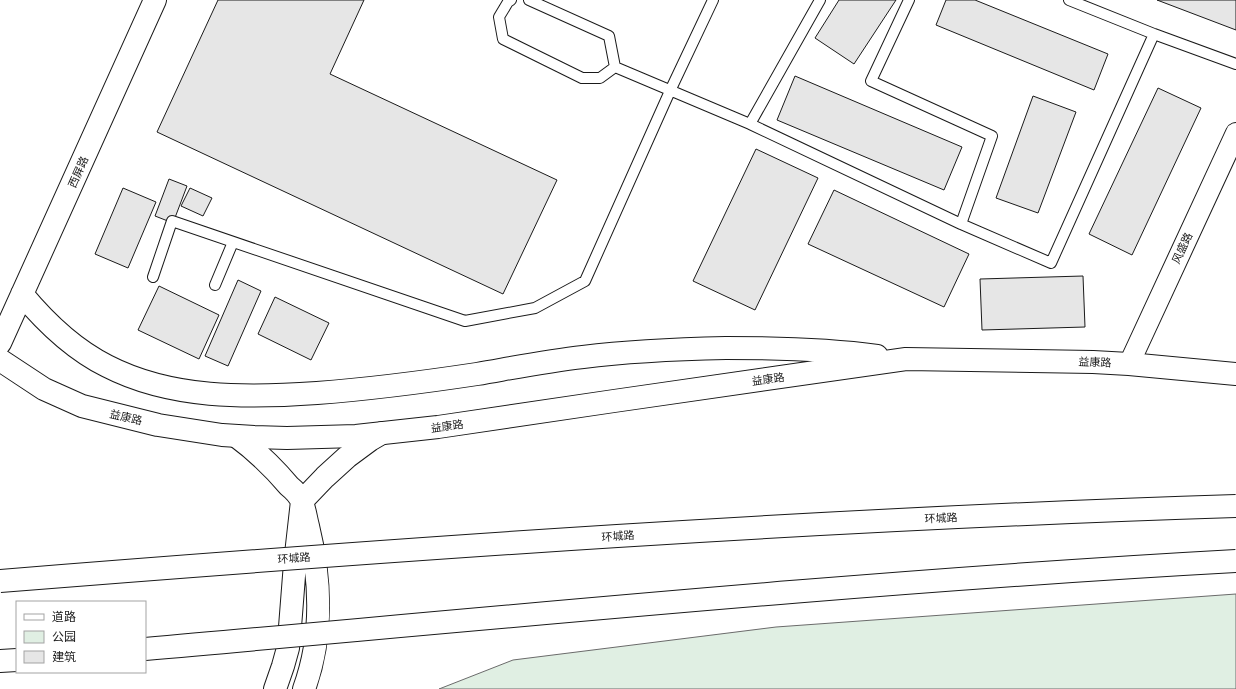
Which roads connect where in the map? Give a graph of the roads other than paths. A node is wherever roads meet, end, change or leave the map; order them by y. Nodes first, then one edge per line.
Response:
1 (155, 0) edge
2 (511, 0) edge
3 (530, 0) edge
4 (713, 0) edge
5 (820, 0) edge
6 (909, 0) edge
7 (1069, 0) edge
8 (1154, 34) junction
9 (1236, 64) edge
10 (615, 67) junction
11 (670, 91) junction
12 (750, 124) junction
13 (1236, 133) edge
14 (961, 224) junction
15 (233, 242) junction
16 (153, 277) dead end
17 (216, 285) dead end
18 (22, 294) junction
19 (0, 343) edge
20 (906, 359) junction
21 (0, 360) edge
22 (1128, 364) junction
23 (1236, 374) edge
24 (382, 433) junction
25 (236, 436) junction
26 (302, 501) junction
27 (1236, 506) edge
28 (1236, 561) edge
29 (0, 581) edge
30 (146, 649) edge
31 (16, 660) edge
32 (0, 661) edge
33 (275, 689) edge
34 (304, 689) edge

1 - 18 main road, 西屏路
2 - 10 lane
3 - 10 lane
4 - 11 lane
5 - 12 lane
6 - 14 lane
7 - 8 lane
8 - 9 lane
8 - 14 lane
10 - 11 lane
11 - 12 lane
11 - 15 lane
12 - 14 lane
13 - 22 street, 风盛路
15 - 16 lane
15 - 17 lane
18 - 19 main road, 西屏路
18 - 20 main road, 益康路
20 - 22 main road, 益康路
20 - 24 main road, 益康路
21 - 25 main road, 益康路
22 - 23 main road, 益康路
24 - 25 main road, 益康路
24 - 26 main road
25 - 26 main road
26 - 33 main road
26 - 34 main road
27 - 29 main road, 环城路, bridge
28 - 30 main road, bridge
31 - 32 main road

